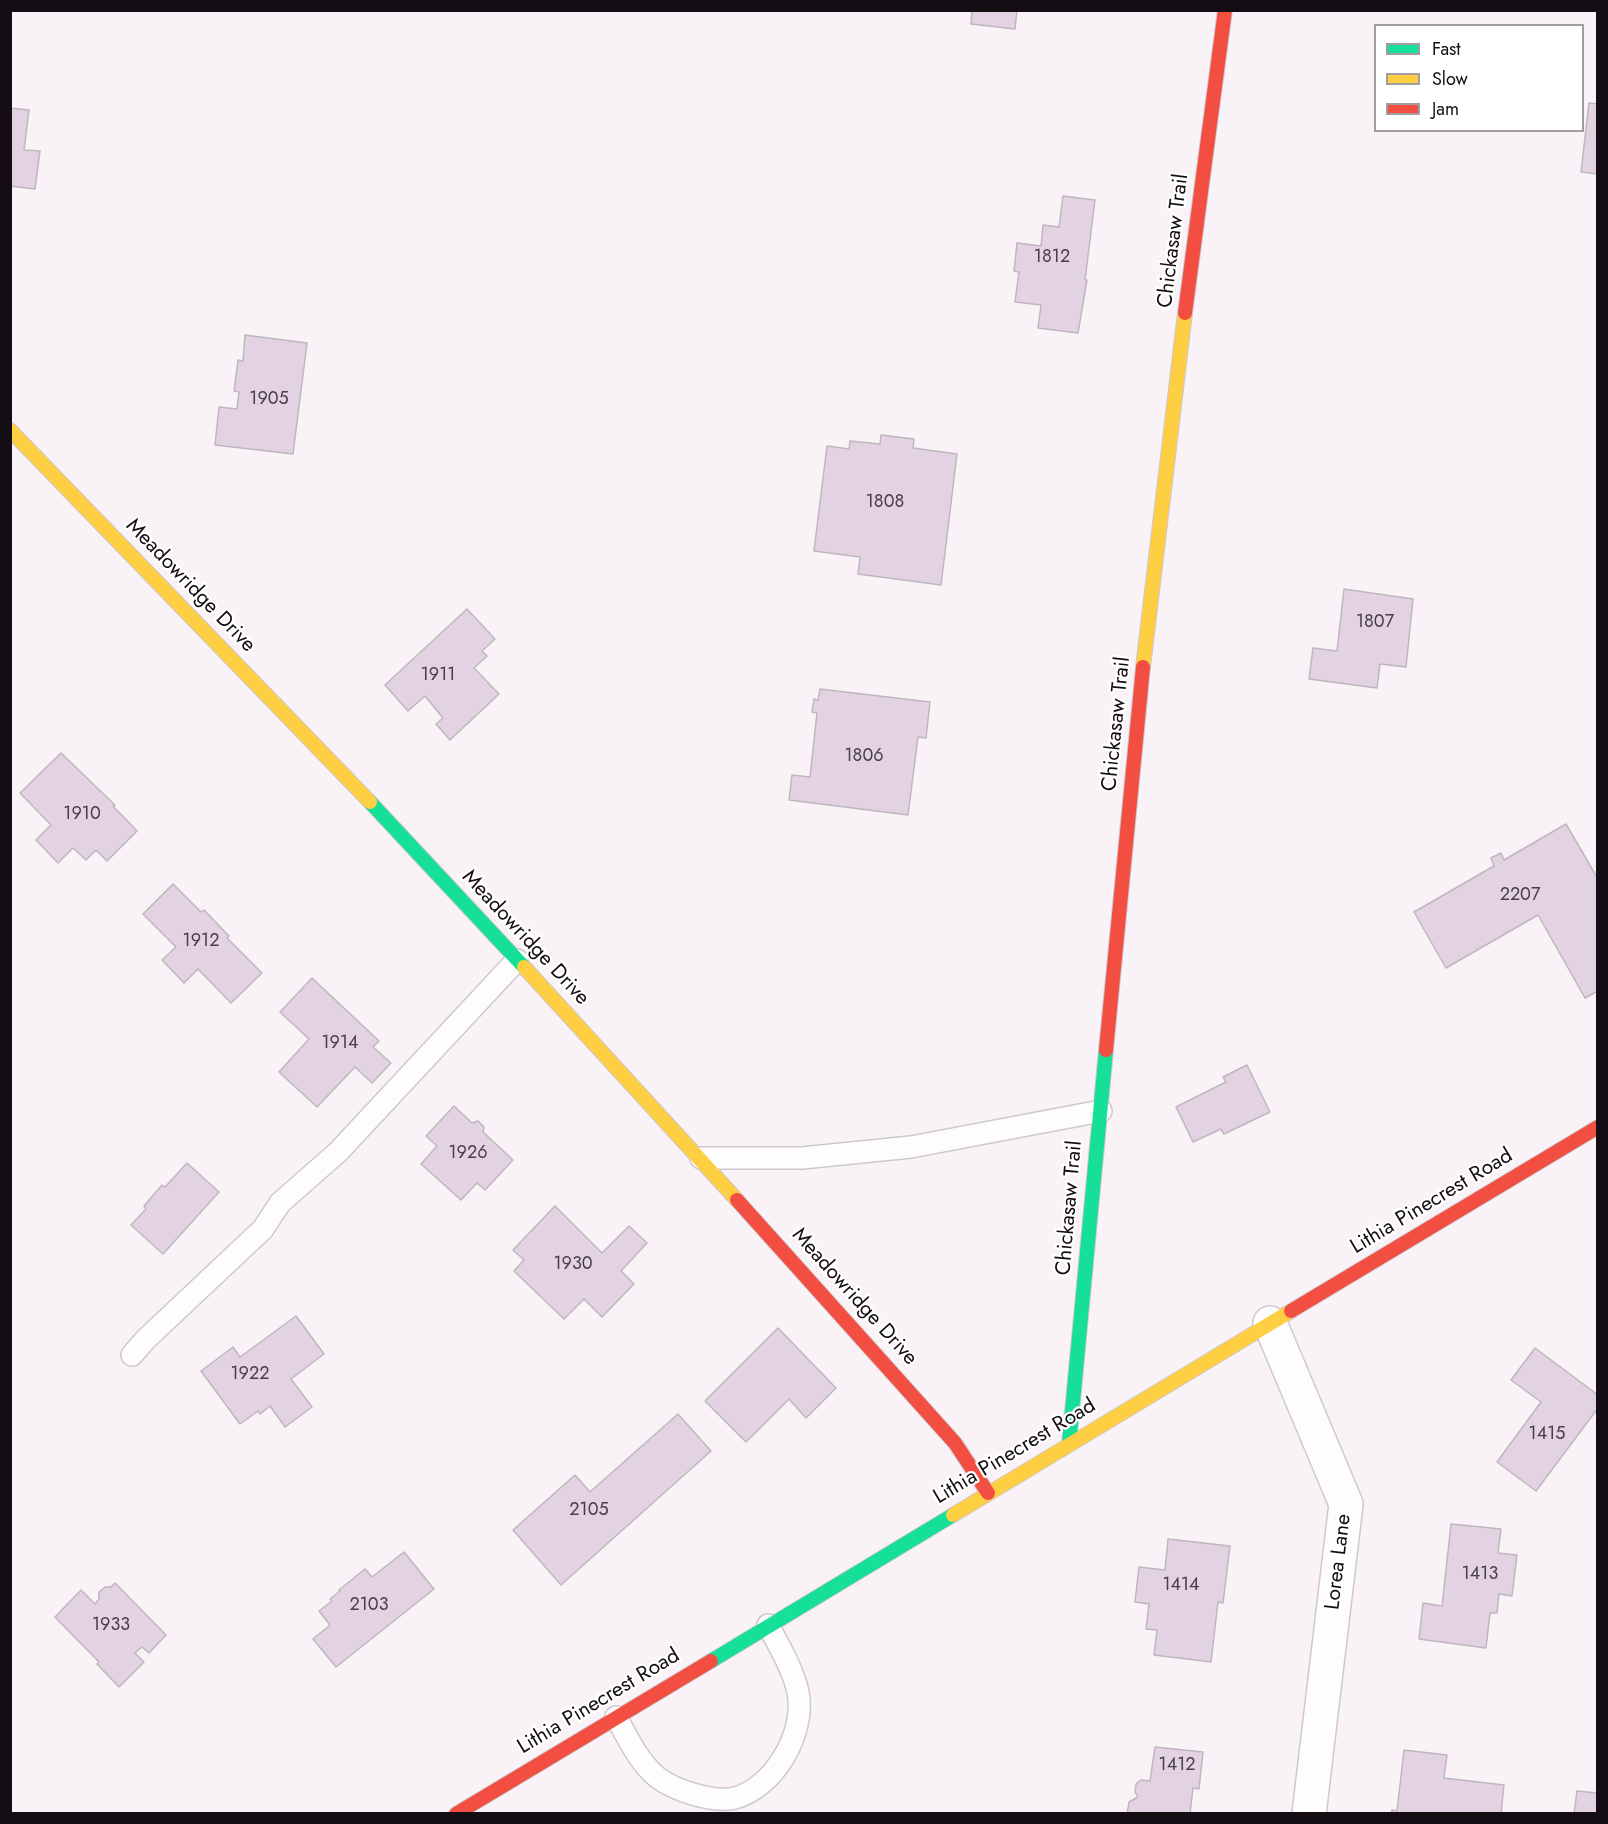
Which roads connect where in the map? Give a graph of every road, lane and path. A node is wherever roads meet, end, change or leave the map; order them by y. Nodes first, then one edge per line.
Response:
1 (1225, 10) edge
2 (10, 430) edge
3 (517, 960) junction
4 (1101, 1111) junction
5 (1598, 1127) edge
6 (701, 1158) junction
7 (1270, 1323) junction
8 (132, 1355) dead end
9 (1069, 1444) junction
10 (988, 1493) junction
11 (768, 1625) junction
12 (616, 1717) junction
13 (456, 1814) edge
14 (1309, 1814) edge

1 - 4 street, Chickasaw Trail
2 - 3 street, Meadowridge Drive
3 - 6 street, Meadowridge Drive
3 - 8 lane
4 - 6 lane
4 - 9 street, Chickasaw Trail
5 - 7 street, Lithia Pinecrest Road
6 - 10 street, Meadowridge Drive
7 - 9 street, Lithia Pinecrest Road
7 - 14 street, Lorea Lane
9 - 10 street, Lithia Pinecrest Road
10 - 11 street, Lithia Pinecrest Road
11 - 12 street, Lithia Pinecrest Road
11 - 12 lane
12 - 13 street, Lithia Pinecrest Road

